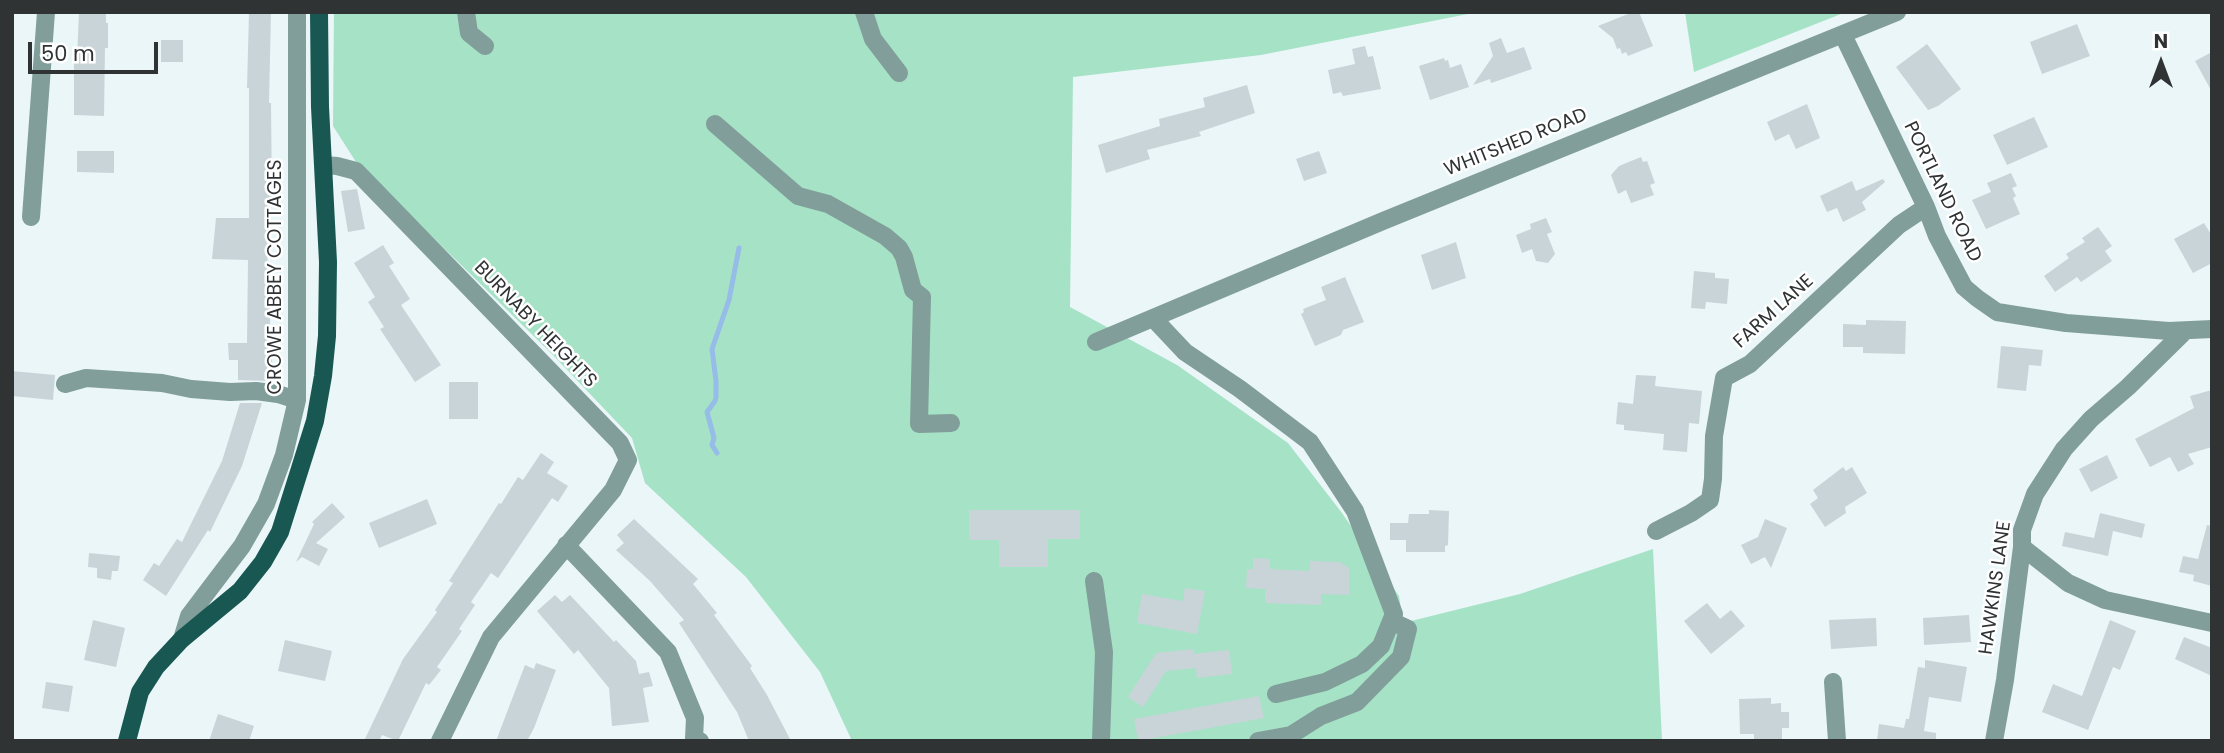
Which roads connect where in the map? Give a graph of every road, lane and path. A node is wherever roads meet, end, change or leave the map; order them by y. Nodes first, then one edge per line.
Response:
1 (46, 12) edge
2 (297, 12) edge
3 (319, 12) edge
4 (466, 12) edge
5 (864, 12) edge
6 (1896, 12) edge
7 (1843, 35) junction
8 (485, 46) dead end
9 (899, 73) dead end
10 (715, 124) dead end
11 (324, 165) junction
12 (1926, 207) junction
13 (31, 217) dead end
14 (1153, 318) junction
15 (2212, 329) edge
16 (2183, 332) junction
17 (1096, 342) dead end
18 (65, 384) dead end
19 (297, 400) junction
20 (951, 424) dead end
21 (1656, 531) dead end
22 (566, 545) junction
23 (2022, 547) junction
24 (1094, 582) dead end
25 (1393, 617) junction
26 (2212, 623) edge
27 (182, 639) junction
28 (1833, 682) dead end
29 (1276, 694) dead end
30 (127, 741) edge
31 (440, 741) edge
32 (701, 741) edge
33 (1101, 741) edge
34 (1258, 741) edge
35 (1837, 741) edge
36 (1994, 741) edge

1 - 13 street
2 - 19 street, CROWE ABBEY COTTAGES
3 - 11 main road
4 - 8 street
5 - 9 street
6 - 7 street, WHITSHED ROAD
7 - 12 street, PORTLAND ROAD
7 - 14 street, WHITSHED ROAD
10 - 20 street
11 - 22 street, BURNABY HEIGHTS
11 - 27 main road
12 - 16 street, PORTLAND ROAD
12 - 21 street, FARM LANE
14 - 17 street, WHITSHED ROAD
14 - 25 street
15 - 16 street, PORTLAND ROAD
16 - 23 street, HAWKINS LANE
18 - 19 street
19 - 27 street, CROWE ABBEY COTTAGES
22 - 31 street, BURNABY HEIGHTS
22 - 32 street
23 - 26 street
23 - 36 street, HAWKINS LANE
24 - 33 street
25 - 29 street
25 - 34 street
27 - 30 main road
28 - 35 street

